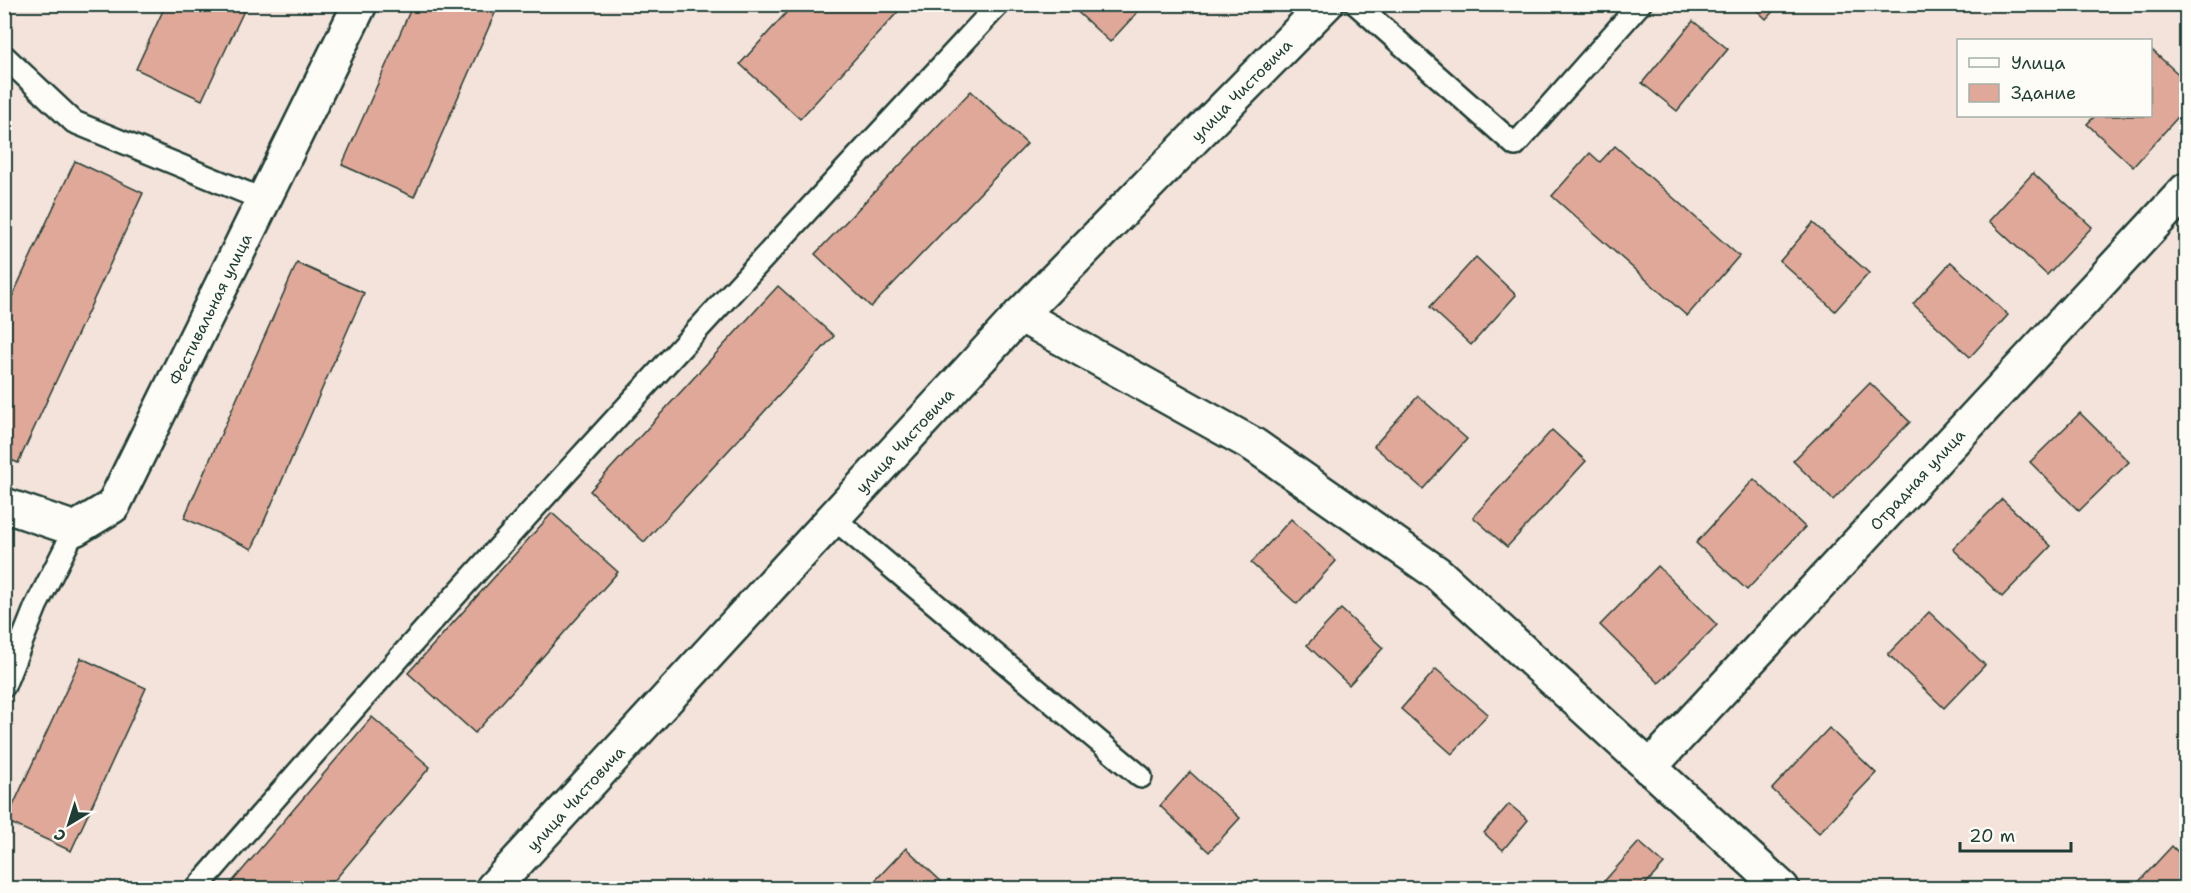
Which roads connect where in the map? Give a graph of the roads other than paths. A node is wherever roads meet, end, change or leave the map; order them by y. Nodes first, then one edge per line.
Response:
1 (360, 4) edge
2 (999, 4) edge
3 (1326, 4) edge
4 (1356, 4) edge
5 (1640, 4) edge
6 (4, 56) edge
7 (2187, 189) edge
8 (264, 200) junction
9 (1020, 315) junction
10 (4, 505) edge
11 (832, 517) junction
12 (75, 529) junction
13 (4, 686) edge
14 (1649, 768) junction
15 (1140, 777) dead end
16 (197, 888) edge
17 (493, 888) edge
18 (1782, 888) edge

1 - 8 street, Фестивальная улица
2 - 16 lane
3 - 9 street, улица Чистовича
4 - 5 lane
6 - 8 lane
7 - 14 street, Отрадная улица
8 - 12 street, Фестивальная улица
9 - 11 street, улица Чистовича
9 - 14 street
10 - 12 street
11 - 15 lane
11 - 17 street, улица Чистовича
12 - 13 lane
14 - 18 street

